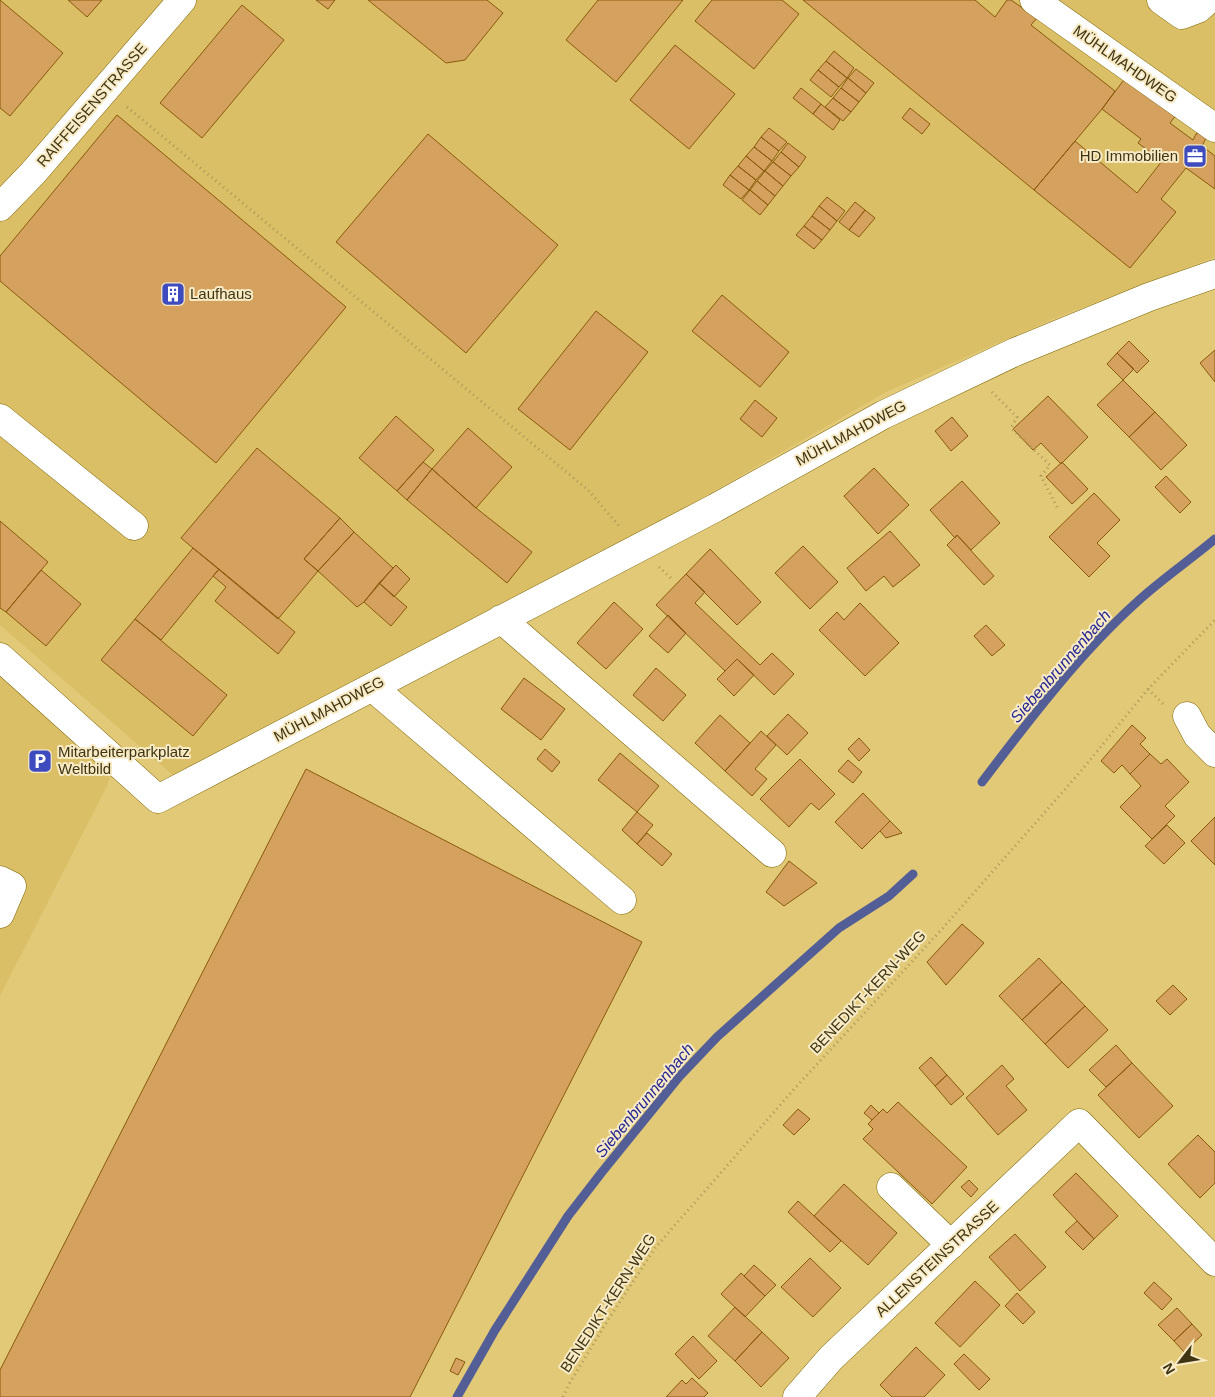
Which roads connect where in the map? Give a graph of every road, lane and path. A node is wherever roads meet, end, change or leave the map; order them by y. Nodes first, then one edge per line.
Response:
1 (182, 0) edge
2 (1034, 0) edge
3 (1161, 0) edge
4 (1208, 0) edge
5 (105, 89) junction
6 (1215, 128) edge
7 (0, 207) edge
8 (1215, 274) edge
9 (972, 372) junction
10 (0, 418) edge
11 (1058, 509) dead end
12 (134, 526) dead end
13 (638, 548) junction
14 (500, 619) junction
15 (1215, 620) edge
16 (0, 657) edge
17 (372, 687) junction
18 (1187, 716) dead end
19 (1215, 753) edge
20 (772, 853) dead end
21 (0, 880) edge
22 (622, 900) dead end
23 (0, 914) edge
24 (891, 1187) dead end
25 (951, 1245) junction
26 (1215, 1262) edge
27 (563, 1397) edge
28 (797, 1397) edge

1 - 5 street, RAIFFEISENSTRASSE
2 - 6 street, MÜHLMAHDWEG
3 - 4 street
5 - 7 street, RAIFFEISENSTRASSE
5 - 13 path
8 - 9 street, MÜHLMAHDWEG
9 - 11 path
9 - 13 street, MÜHLMAHDWEG
10 - 12 street
13 - 14 street, MÜHLMAHDWEG
14 - 17 street, MÜHLMAHDWEG
14 - 20 street
15 - 27 path, BENEDIKT-KERN-WEG
16 - 17 street, MÜHLMAHDWEG
17 - 22 street
18 - 19 street
21 - 23 street
24 - 25 street
25 - 26 street, ALLENSTEINSTRASSE
25 - 28 street, ALLENSTEINSTRASSE

